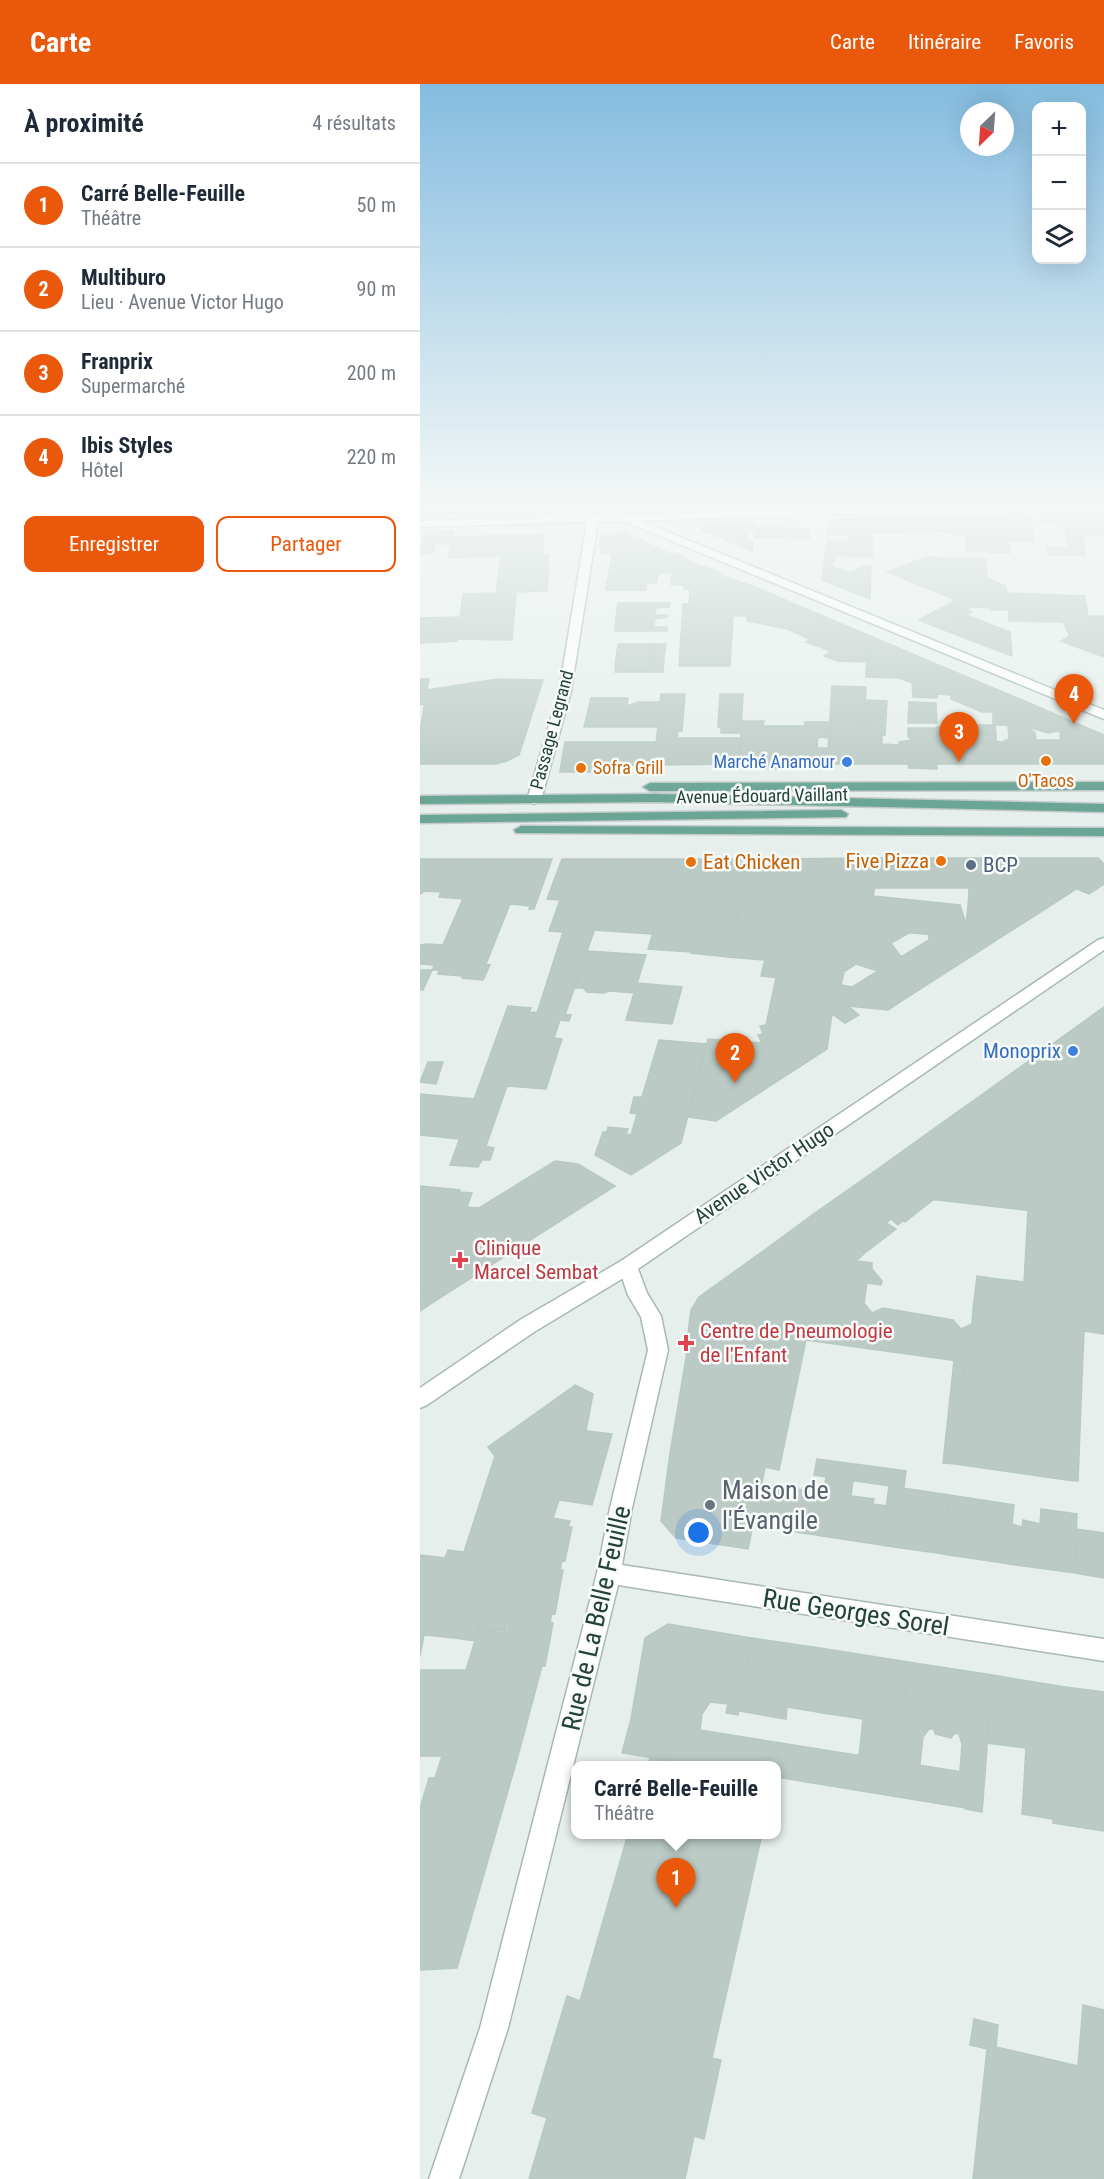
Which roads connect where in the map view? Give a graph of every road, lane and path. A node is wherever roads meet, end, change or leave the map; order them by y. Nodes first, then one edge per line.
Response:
1 (580, 601) edge
2 (827, 601) edge
3 (1104, 715) edge
4 (1104, 786) edge
5 (420, 800) edge
6 (534, 800) junction
7 (1104, 809) edge
8 (420, 819) edge
9 (420, 830) edge
10 (1104, 832) edge
11 (1104, 943) edge
12 (628, 1266) junction
13 (420, 1399) edge
14 (609, 1574) junction
15 (1104, 1650) edge
16 (444, 2179) edge

1 - 6 street, Passage Legrand
2 - 3 street
4 - 6 main road, Avenue Édouard Vaillant
5 - 6 main road, Avenue Édouard Vaillant
6 - 7 main road, Avenue Édouard Vaillant
7 - 8 main road, Avenue Édouard Vaillant
9 - 10 main road, Avenue Édouard Vaillant
11 - 12 street, Avenue Victor Hugo
12 - 13 street, Avenue Victor Hugo
12 - 14 street, Rue de La Belle Feuille
14 - 15 street, Rue Georges Sorel
14 - 16 street, Rue de La Belle Feuille

